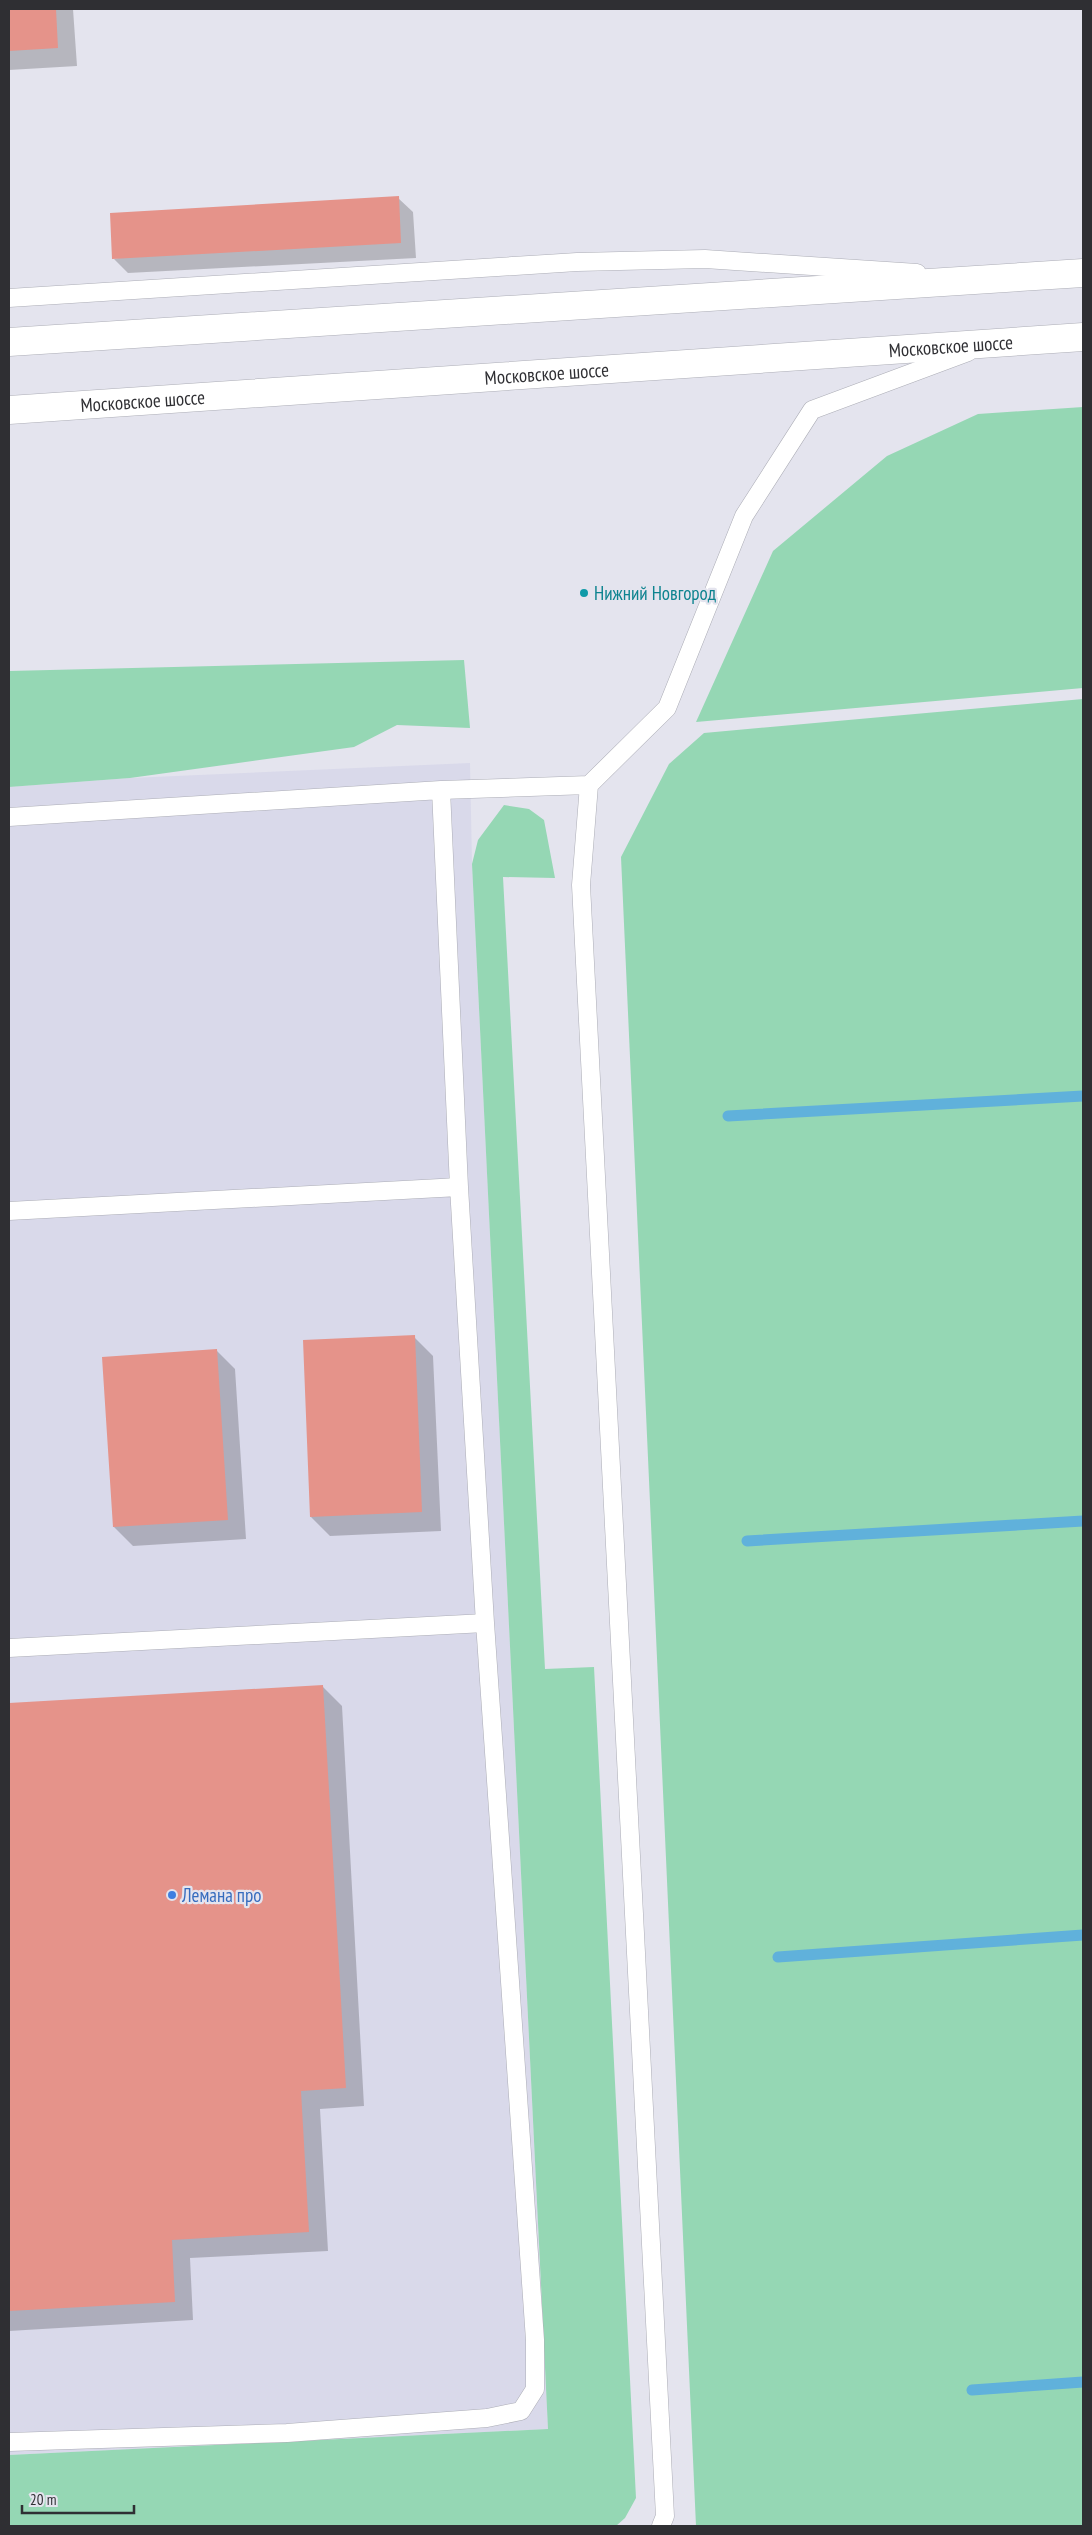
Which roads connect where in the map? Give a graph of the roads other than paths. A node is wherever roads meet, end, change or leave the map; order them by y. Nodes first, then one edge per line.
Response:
1 (1083, 273) edge
2 (1000, 278) junction
3 (9, 298) edge
4 (1083, 337) edge
5 (9, 342) edge
6 (992, 343) junction
7 (9, 410) edge
8 (589, 785) junction
9 (441, 790) junction
10 (9, 817) edge
11 (459, 1187) junction
12 (9, 1211) edge
13 (485, 1623) junction
14 (9, 1648) edge
15 (9, 2442) edge
16 (661, 2526) edge

1 - 2 main road
2 - 3 lane
2 - 5 main road
4 - 6 main road, Московское шоссе
6 - 7 main road, Московское шоссе
6 - 8 lane
8 - 9 lane
8 - 16 lane
9 - 10 lane
9 - 11 lane
11 - 12 lane
11 - 13 lane
13 - 14 lane
13 - 15 lane

